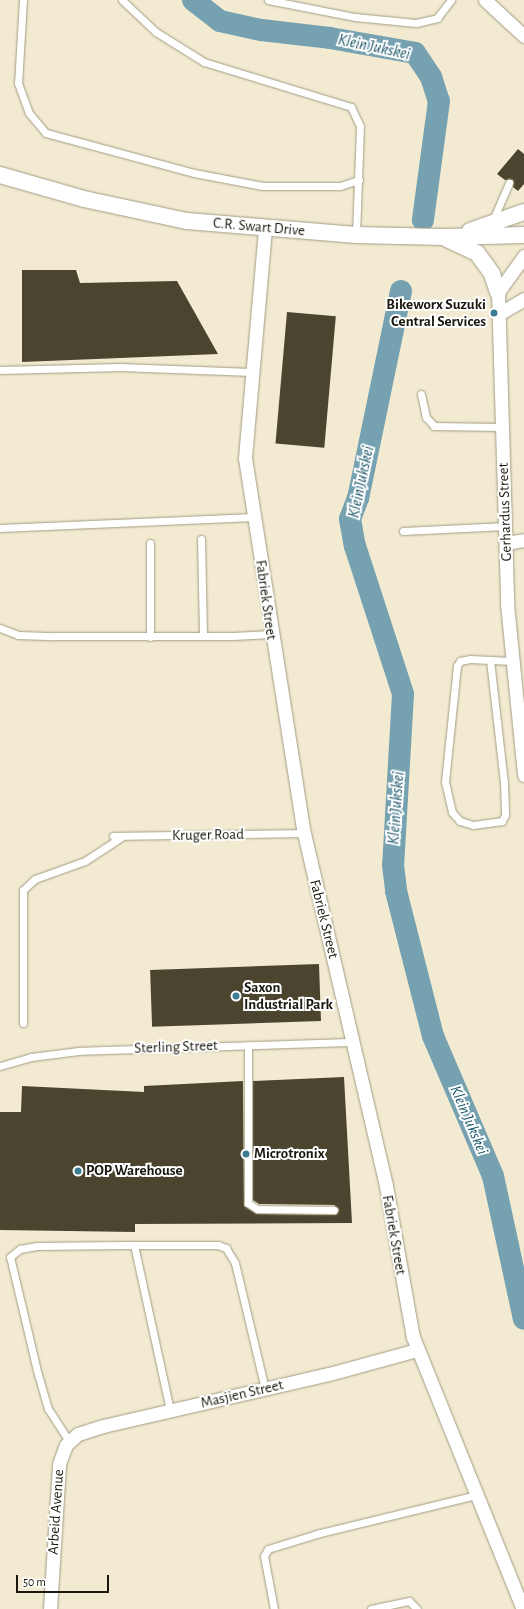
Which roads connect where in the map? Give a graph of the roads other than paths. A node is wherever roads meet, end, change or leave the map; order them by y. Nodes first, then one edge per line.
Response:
1 (23, 0) edge
2 (122, 0) edge
3 (268, 0) edge
4 (452, 0) edge
5 (486, 0) edge
6 (524, 36) edge
7 (0, 175) edge
8 (359, 180) junction
9 (509, 183) dead end
10 (524, 212) edge
11 (491, 224) junction
12 (265, 229) junction
13 (524, 234) edge
14 (356, 236) junction
15 (448, 237) junction
16 (524, 256) edge
17 (498, 292) junction
18 (524, 299) edge
19 (500, 313) junction
20 (0, 370) edge
21 (252, 372) junction
22 (421, 394) dead end
23 (502, 427) junction
24 (254, 517) junction
25 (506, 526) junction
26 (0, 528) edge
27 (403, 531) dead end
28 (201, 539) dead end
29 (524, 540) edge
30 (506, 542) junction
31 (150, 543) dead end
32 (0, 628) edge
33 (271, 634) junction
34 (203, 636) junction
35 (150, 637) junction
36 (490, 660) junction
37 (512, 661) junction
38 (524, 775) edge
39 (304, 834) junction
40 (113, 836) dead end
41 (123, 836) junction
42 (23, 1024) dead end
43 (353, 1042) junction
44 (248, 1045) junction
45 (0, 1066) edge
46 (334, 1210) dead end
47 (134, 1245) junction
48 (417, 1350) junction
49 (265, 1389) junction
50 (170, 1410) junction
51 (69, 1441) junction
52 (476, 1495) junction
53 (50, 1609) edge
54 (274, 1609) edge
55 (371, 1609) edge
56 (417, 1609) edge
57 (523, 1609) edge

1 - 8 lane
2 - 8 lane
3 - 4 lane
5 - 6 street
7 - 12 street, C.R. Swart Drive
8 - 14 lane
9 - 11 lane
10 - 11 street
11 - 15 street
12 - 14 street, C.R. Swart Drive
12 - 21 street, Fabriek Street
13 - 15 street, C.R. Swart Drive
14 - 15 street, C.R. Swart Drive
15 - 17 street
16 - 17 street
17 - 19 street, Gerhardus Street
18 - 19 street
19 - 23 street, Gerhardus Street
20 - 21 lane
21 - 24 street, Fabriek Street
22 - 23 lane
23 - 25 street, Gerhardus Street
24 - 26 lane
24 - 33 street, Fabriek Street
25 - 27 lane
25 - 30 street, Gerhardus Street
28 - 34 lane
29 - 30 street
30 - 37 street, Gerhardus Street
31 - 35 lane
32 - 35 lane
33 - 34 lane
33 - 39 street, Fabriek Street
34 - 35 lane
36 - 36 lane
36 - 37 lane
37 - 38 street, Gerhardus Street
39 - 41 lane, Kruger Road
39 - 43 street, Fabriek Street
40 - 41 lane, Kruger Road
41 - 42 lane
43 - 44 lane, Sterling Street
43 - 48 street, Fabriek Street
44 - 45 lane, Sterling Street
44 - 46 lane
47 - 49 lane
47 - 50 lane
47 - 51 lane
48 - 49 street, Masjien Street
48 - 52 street, Fabriek Street
49 - 50 street, Masjien Street
50 - 51 street, Masjien Street
51 - 53 street, Arbeid Avenue
52 - 54 lane
52 - 57 street, Fabriek Street
55 - 56 lane

